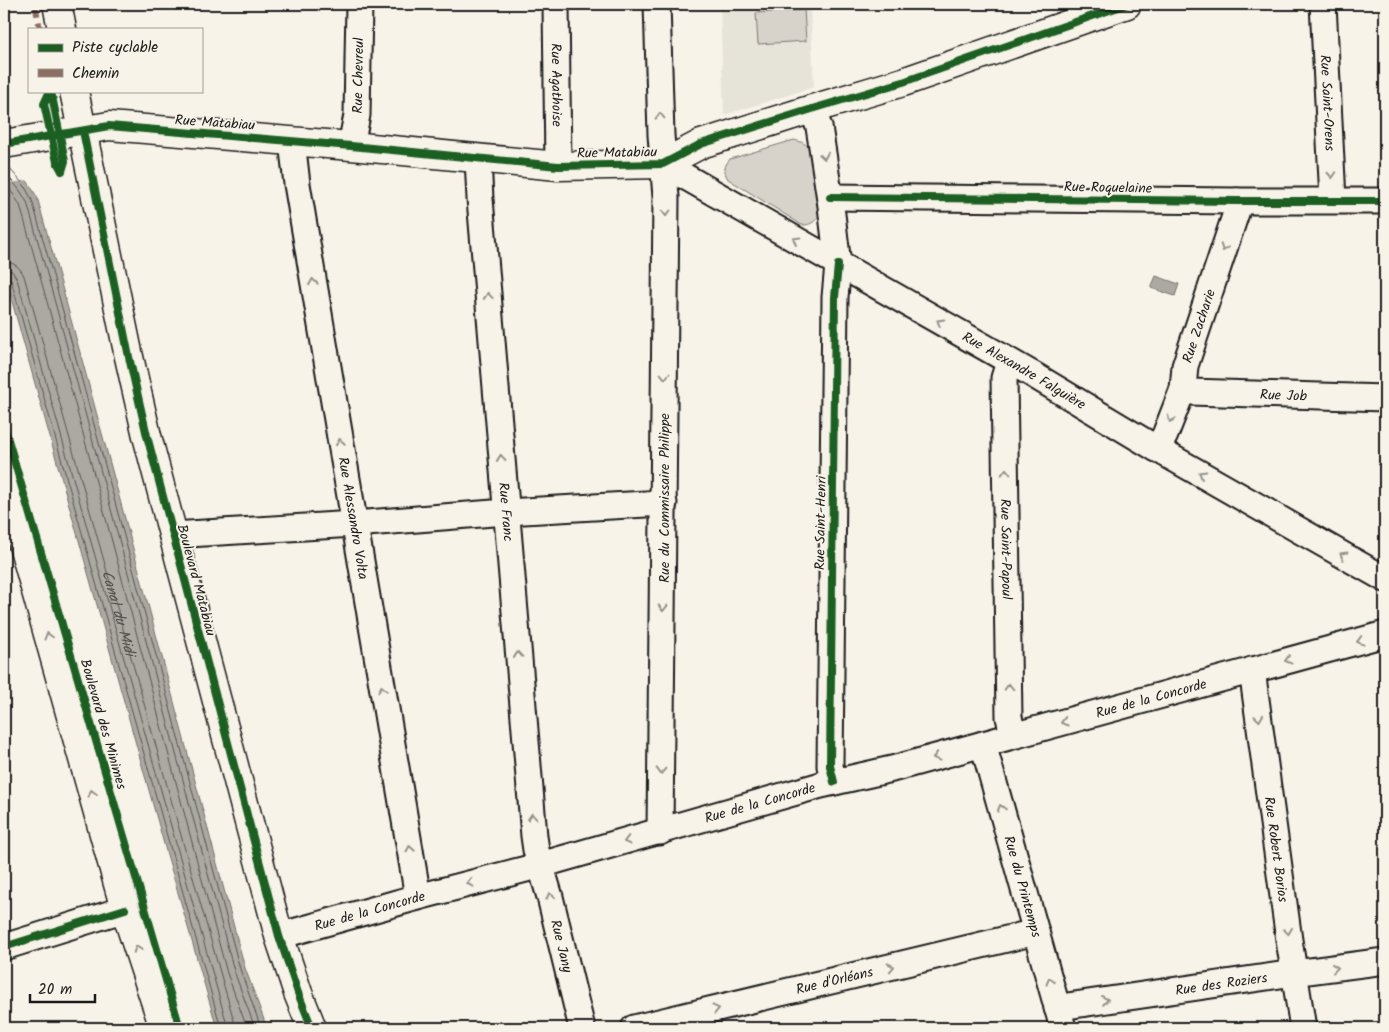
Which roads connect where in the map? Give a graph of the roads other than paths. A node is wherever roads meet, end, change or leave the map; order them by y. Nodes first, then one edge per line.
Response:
1 (57, 4) edge
2 (359, 4) edge
3 (556, 4) edge
4 (657, 4) edge
5 (1127, 4) edge
6 (1323, 4) edge
7 (62, 28) edge
8 (74, 92) edge
9 (812, 109) junction
10 (83, 131) junction
11 (292, 141) junction
12 (4, 144) edge
13 (351, 146) junction
14 (478, 158) junction
15 (663, 164) junction
16 (558, 166) junction
17 (830, 196) junction
18 (1333, 200) junction
19 (1237, 201) junction
20 (1385, 201) edge
21 (838, 264) junction
22 (1009, 362) junction
23 (1183, 389) junction
24 (1385, 398) edge
25 (1157, 449) junction
26 (4, 478) edge
27 (664, 503) junction
28 (506, 512) junction
29 (354, 524) junction
30 (172, 535) junction
31 (1385, 579) edge
32 (1385, 634) edge
33 (1252, 670) junction
34 (1013, 736) junction
35 (983, 744) junction
36 (834, 782) junction
37 (660, 832) junction
38 (541, 864) junction
39 (418, 897) junction
40 (125, 909) junction
41 (1036, 932) junction
42 (279, 936) junction
43 (4, 947) edge
44 (1385, 961) edge
45 (1294, 973) junction
46 (1060, 1018) edge
47 (164, 1028) edge
48 (312, 1028) edge
49 (582, 1028) edge
50 (634, 1028) edge
51 (1303, 1028) edge

1 - 7 main road
2 - 13 street, Rue Chevreul
3 - 16 street, Rue Agathoise
15 -> 4 street, Rue du Commissaire Philippe
5 - 9 main road, Rue Matabiau
6 -> 18 street, Rue Saint-Orens
8 - 10 main road, Boulevard Matabiau
9 - 15 main road, Rue Matabiau
9 -> 17 street, Rue Saint-Henri
10 - 11 main road, Rue Matabiau
10 - 12 main road, Rue Matabiau
10 - 30 main road, Boulevard Matabiau
11 - 13 main road, Rue Matabiau
29 -> 11 street, Rue Alessandro Volta
13 - 14 main road, Rue Matabiau
14 - 16 main road, Rue Matabiau
28 -> 14 street, Rue Franc
15 - 16 main road, Rue Matabiau
21 -> 15 street, Rue Alexandre Falguière
15 -> 27 street, Rue du Commissaire Philippe
17 - 19 street, Rue Roquelaine
17 - 21 street, Rue Saint-Henri
18 - 19 street, Rue Roquelaine
18 - 20 street, Rue Roquelaine
19 -> 23 street, Rue Zacharie
22 -> 21 street, Rue Alexandre Falguière
21 - 36 street, Rue Saint-Henri
22 - 25 street, Rue Alexandre Falguière
34 -> 22 street, Rue Saint-Papoul
23 - 24 street, Rue Job
23 -> 25 street, Rue Zacharie
31 -> 25 street, Rue Alexandre Falguière
40 -> 26 main road
27 - 28 street
27 -> 37 street, Rue du Commissaire Philippe
28 - 29 street
38 -> 28 street, Rue Franc
29 - 30 street
39 -> 29 street, Rue Alessandro Volta
30 - 42 main road, Boulevard Matabiau
32 -> 33 street, Rue de la Concorde
33 -> 34 street, Rue de la Concorde
33 -> 45 street, Rue Robert Borios
34 - 35 street, Rue de la Concorde
35 -> 36 street, Rue de la Concorde
41 -> 35 street, Rue du Printemps
36 - 37 street, Rue de la Concorde
37 -> 38 street, Rue de la Concorde
38 -> 39 street, Rue de la Concorde
49 -> 38 street, Rue Jany
39 - 42 street, Rue de la Concorde
40 - 43 street
47 -> 40 main road
46 -> 41 street, Rue du Printemps
50 -> 41 street, Rue d'Orléans
42 - 48 main road, Boulevard Matabiau
45 -> 44 street, Rue des Roziers
46 -> 45 street, Rue des Roziers
45 - 51 street, Rue Robert Borios

